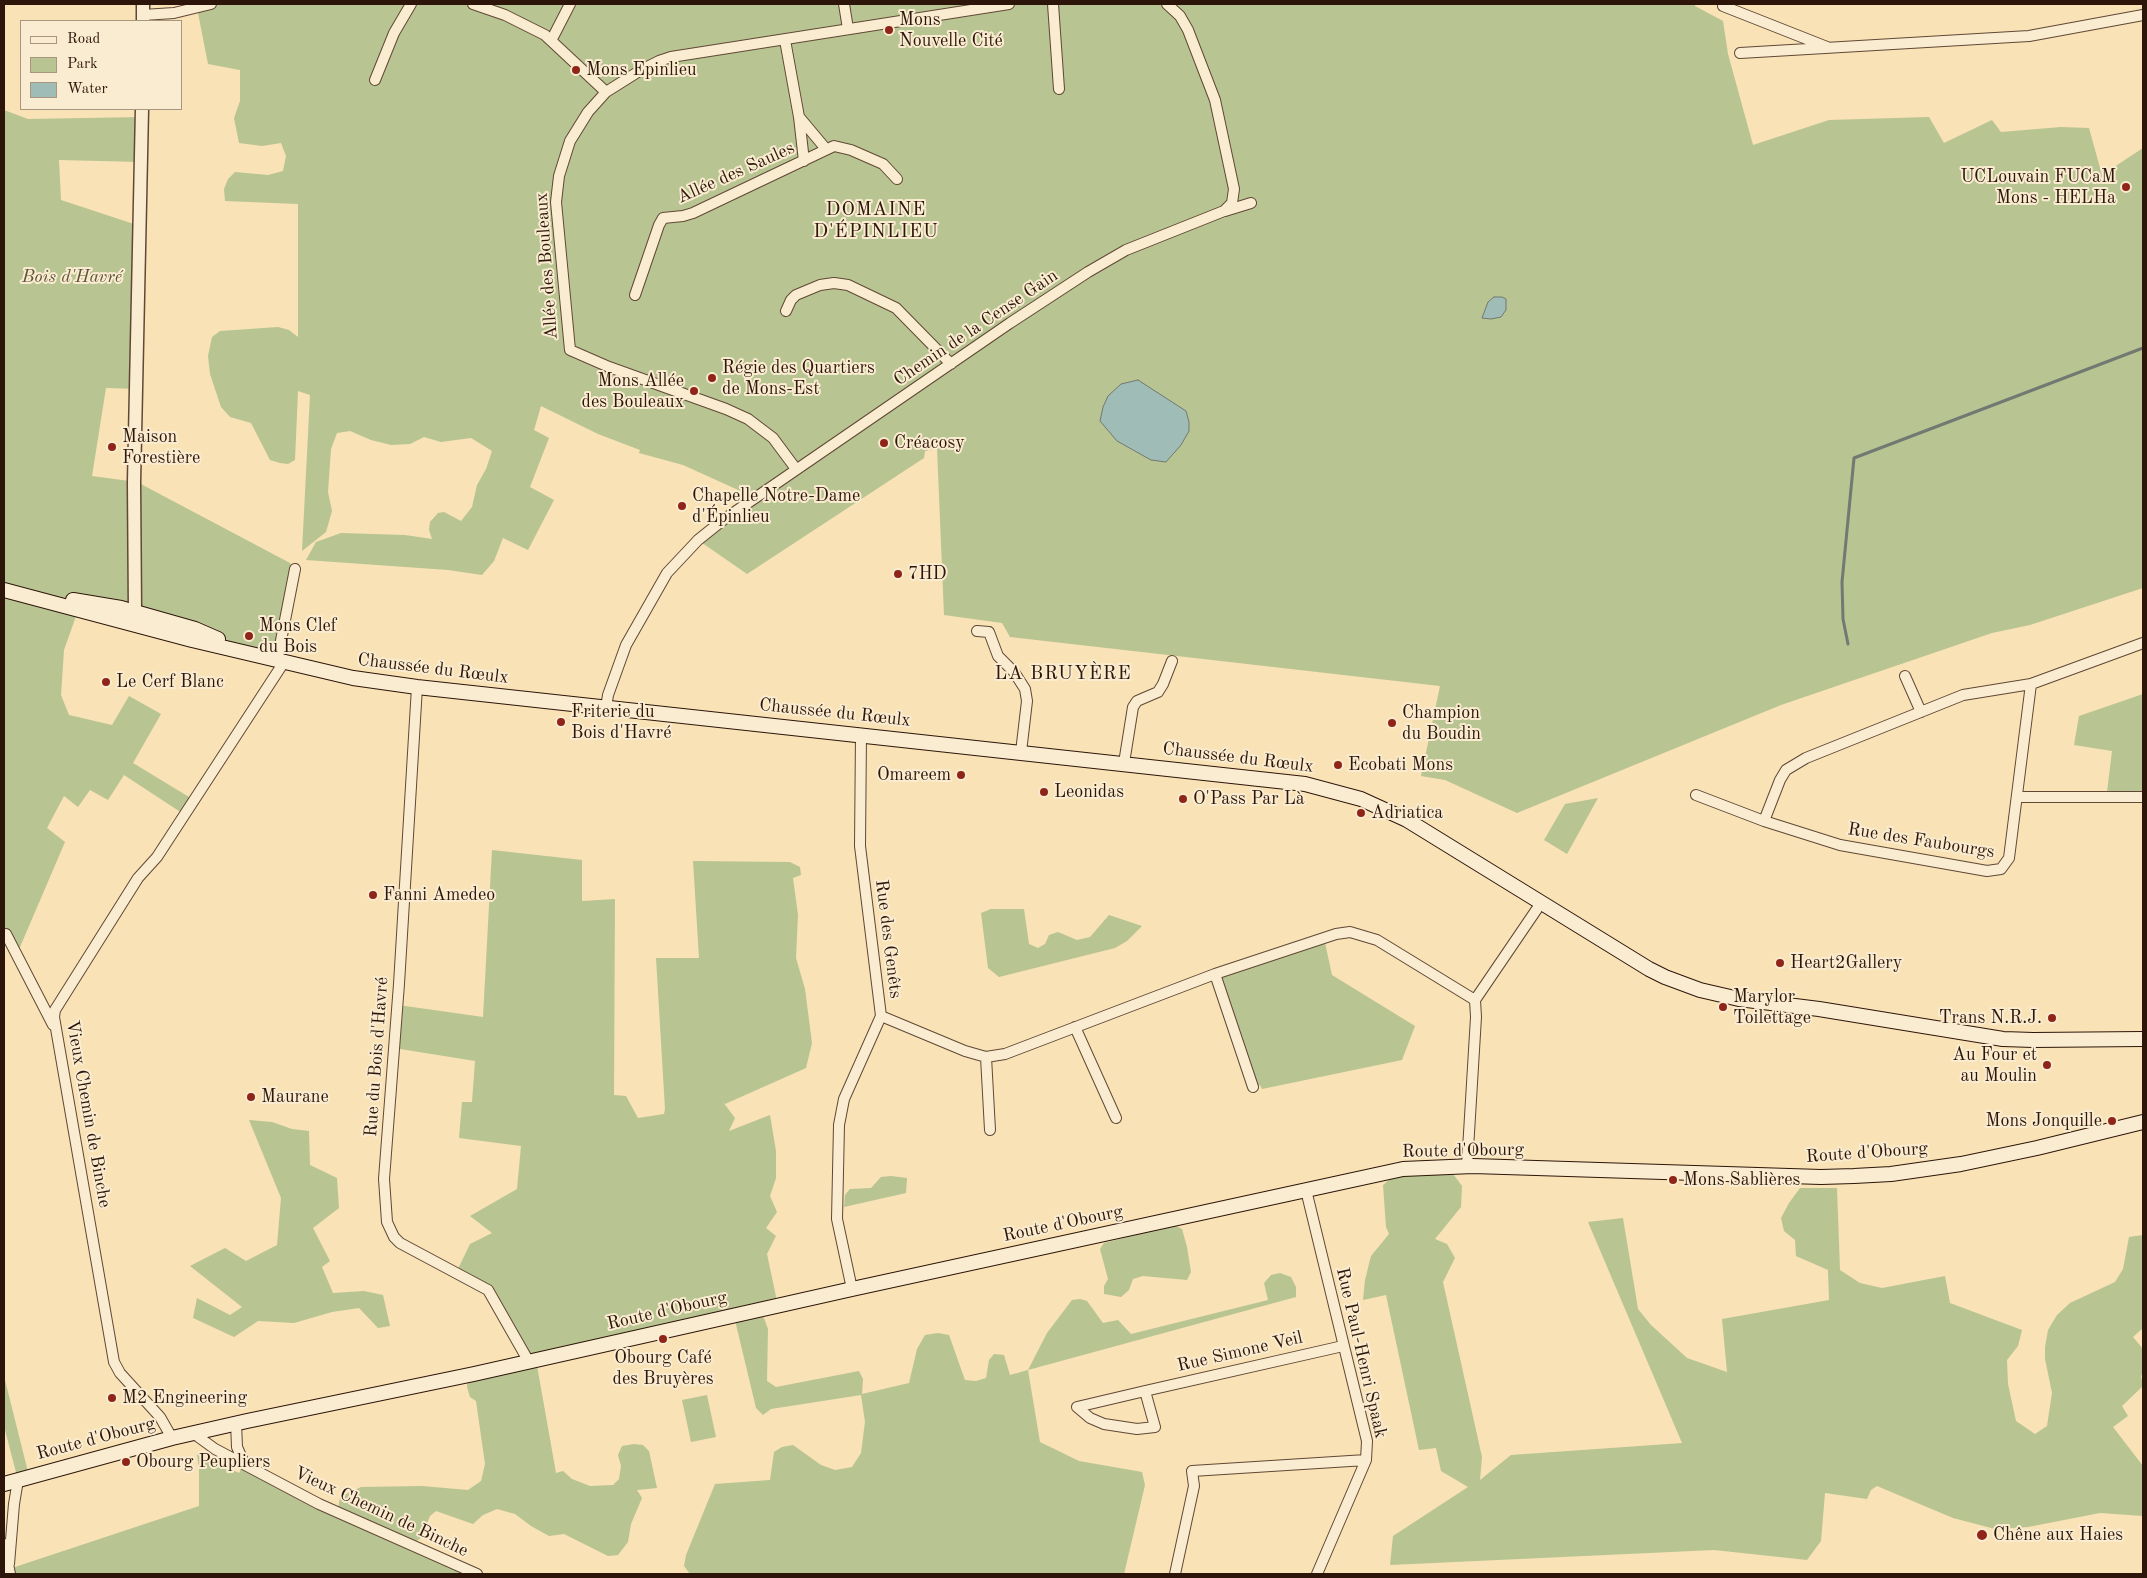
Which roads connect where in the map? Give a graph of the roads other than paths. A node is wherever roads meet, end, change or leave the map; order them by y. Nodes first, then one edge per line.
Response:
1 (211, 4) edge
2 (411, 4) edge
3 (473, 4) edge
4 (570, 4) edge
5 (844, 4) edge
6 (1009, 4) edge
7 (1053, 4) edge
8 (1167, 4) edge
9 (1723, 6) dead end
10 (143, 13) edge
11 (2143, 15) edge
12 (848, 29) junction
13 (552, 39) junction
14 (785, 40) junction
15 (1831, 48) junction
16 (1740, 53) dead end
17 (375, 80) dead end
18 (1058, 89) dead end
19 (606, 92) junction
20 (142, 110) edge
21 (799, 117) junction
22 (826, 149) junction
23 (809, 159) junction
24 (897, 179) dead end
25 (1251, 203) dead end
26 (1224, 211) junction
27 (635, 295) dead end
28 (786, 311) dead end
29 (950, 364) junction
30 (796, 469) junction
31 (294, 568) dead end
32 (4, 589) edge
33 (134, 618) junction
34 (977, 630) dead end
35 (2143, 643) edge
36 (281, 661) junction
37 (1172, 661) dead end
38 (1905, 676) dead end
39 (2032, 684) junction
40 (417, 688) junction
41 (606, 708) junction
42 (1921, 712) junction
43 (861, 734) junction
44 (1021, 752) junction
45 (1124, 763) junction
46 (1696, 795) dead end
47 (2017, 797) junction
48 (2143, 797) edge
49 (1764, 821) junction
50 (1541, 903) junction
51 (6, 934) dead end
52 (1215, 974) junction
53 (1475, 1000) junction
54 (881, 1016) junction
55 (1075, 1027) junction
56 (54, 1028) junction
57 (2143, 1039) edge
58 (986, 1057) junction
59 (1253, 1087) dead end
60 (1116, 1118) dead end
61 (2143, 1122) edge
62 (990, 1130) dead end
63 (1467, 1166) junction
64 (1306, 1190) junction
65 (852, 1289) junction
66 (1343, 1346) junction
67 (529, 1362) junction
68 (1145, 1390) junction
69 (236, 1423) junction
70 (193, 1433) junction
71 (172, 1438) junction
72 (1366, 1460) junction
73 (244, 1463) junction
74 (18, 1480) junction
75 (4, 1484) edge
76 (4, 1544) edge
77 (10, 1569) edge
78 (478, 1574) edge
79 (1175, 1574) edge
80 (1317, 1574) edge

1 - 10 street
2 - 17 street
3 - 13 street
4 - 13 street
5 - 12 street
6 - 12 street, Allée des Bouleaux
7 - 18 street
8 - 26 street
9 - 15 street
11 - 15 street
12 - 14 street, Allée des Bouleaux
13 - 19 street
14 - 19 street, Allée des Bouleaux
14 - 21 street
15 - 16 street
19 - 30 street, Allée des Bouleaux
20 - 33 street
21 - 22 street
21 - 23 street
22 - 23 street
22 - 24 street
23 - 27 street, Allée des Saules
25 - 26 street, Chemin de la Cense Gain
26 - 29 street, Chemin de la Cense Gain
28 - 29 street
29 - 30 street, Chemin de la Cense Gain
30 - 41 street, Chemin de la Cense Gain
31 - 36 street
32 - 33 main road, Chaussée du Rœulx
32 - 33 main road, Chaussée du Rœulx
33 - 36 main road, Chaussée du Rœulx
34 - 44 street
35 - 39 street
36 - 40 main road, Chaussée du Rœulx
36 - 56 street, Vieux Chemin de Binche
37 - 45 street
38 - 42 street
39 - 42 street
39 - 47 street, Rue des Faubourgs
40 - 41 main road, Chaussée du Rœulx
40 - 67 street, Rue du Bois d'Havré
41 - 43 main road, Chaussée du Rœulx
42 - 49 street
43 - 44 main road, Chaussée du Rœulx
43 - 54 street, Rue des Genêts
44 - 45 main road, Chaussée du Rœulx
45 - 50 main road, Chaussée du Rœulx
46 - 49 street, Rue des Faubourgs
47 - 48 street
47 - 49 street, Rue des Faubourgs
50 - 53 street
50 - 57 main road, Chaussée du Rœulx
51 - 56 street
52 - 53 street
52 - 55 street
52 - 59 street
53 - 63 street
54 - 58 street
54 - 65 street, Rue des Genêts
55 - 58 street
55 - 60 street
56 - 71 street, Vieux Chemin de Binche
58 - 62 street
61 - 63 main road, Route d'Obourg
63 - 64 main road, Route d'Obourg
64 - 65 main road, Route d'Obourg
64 - 66 street, Rue Paul-Henri Spaak
65 - 67 main road, Route d'Obourg
66 - 68 street, Rue Simone Veil
66 - 72 street, Rue Paul-Henri Spaak
67 - 69 main road, Route d'Obourg
68 - 68 street, Rue Simone Veil
69 - 70 main road, Route d'Obourg
69 - 73 street
70 - 71 main road, Route d'Obourg
70 - 73 street, Vieux Chemin de Binche
71 - 74 main road, Route d'Obourg
72 - 79 street
72 - 80 street, Rue Paul-Henri Spaak
73 - 78 street, Vieux Chemin de Binche
74 - 75 main road, Route d'Obourg
74 - 77 street
76 - 77 street

